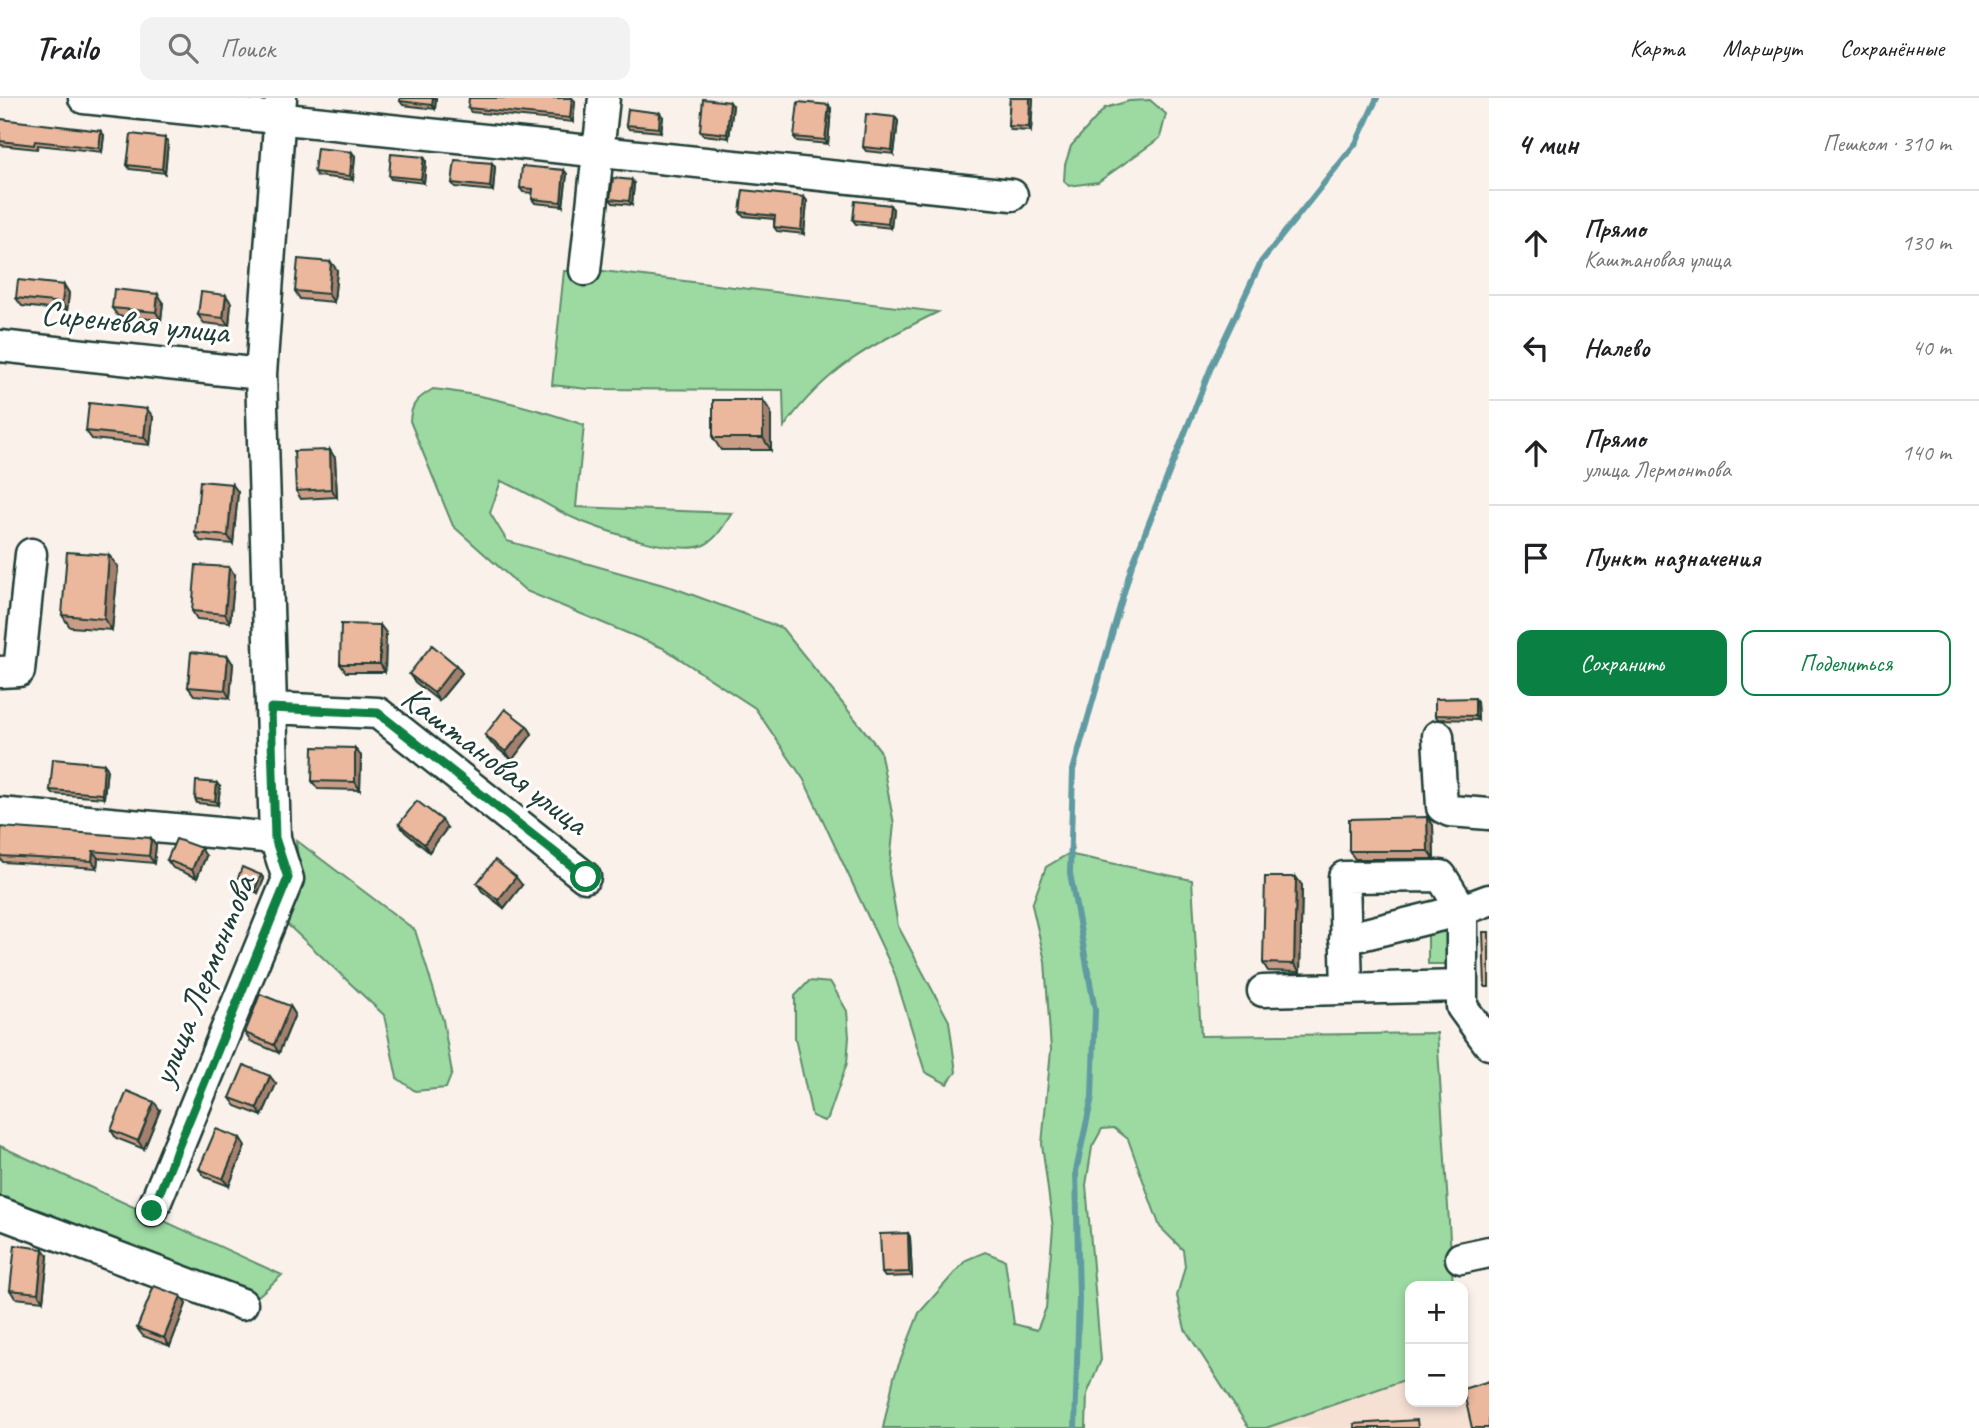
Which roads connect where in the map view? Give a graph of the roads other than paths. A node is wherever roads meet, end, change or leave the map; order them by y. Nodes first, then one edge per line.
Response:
1 (84, 98) edge
2 (604, 98) edge
3 (280, 109) edge
4 (598, 152) junction
5 (1012, 195) dead end
6 (585, 271) dead end
7 (0, 346) edge
8 (261, 374) junction
9 (31, 554) dead end
10 (0, 672) edge
11 (271, 708) junction
12 (1437, 736) dead end
13 (0, 813) edge
14 (1489, 814) edge
15 (275, 838) junction
16 (586, 877) dead end
17 (1489, 900) edge
18 (1461, 910) junction
19 (1345, 939) junction
20 (1462, 986) junction
21 (1347, 989) junction
22 (1263, 991) dead end
23 (1489, 1044) edge
24 (152, 1211) dead end
25 (0, 1213) edge
26 (242, 1304) dead end

1 - 3 street
2 - 4 street
3 - 4 street
3 - 8 street
4 - 5 street
4 - 6 street
7 - 8 street, Сиреневая улица
8 - 11 street
9 - 10 street
11 - 15 street
11 - 16 street, Каштановая улица
12 - 14 street
13 - 15 street, улица Лермонтова
15 - 24 street, улица Лермонтова
17 - 18 street
18 - 19 street
18 - 19 street
18 - 20 street
19 - 21 street
20 - 21 street
20 - 23 street
21 - 22 street
25 - 26 street

